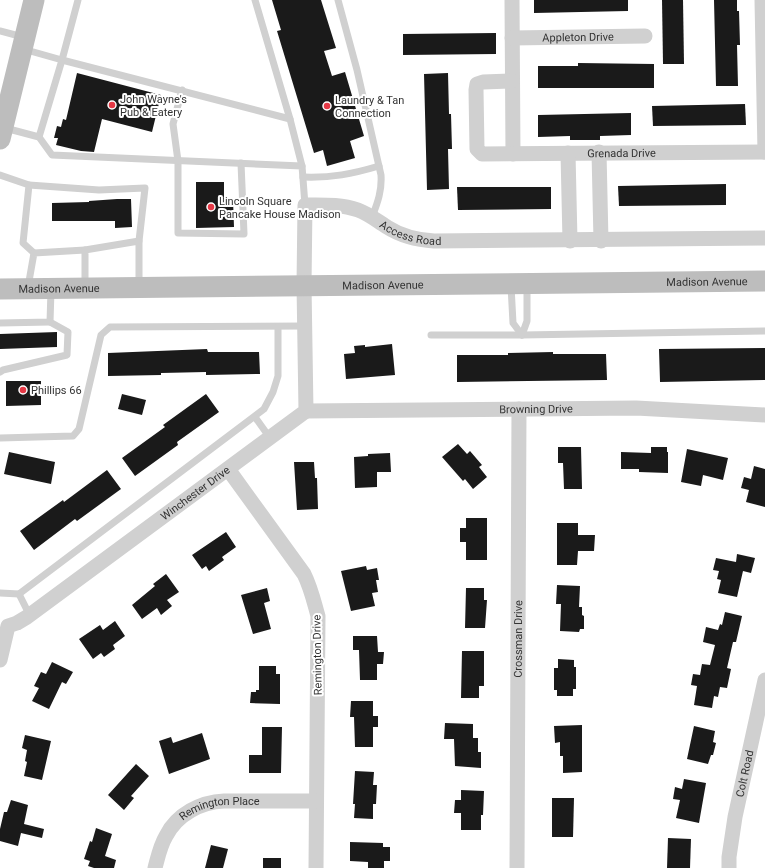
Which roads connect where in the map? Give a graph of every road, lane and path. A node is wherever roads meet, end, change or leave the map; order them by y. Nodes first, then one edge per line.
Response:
1 (34, 0) edge
2 (78, 0) edge
3 (255, 0) edge
4 (338, 0) edge
5 (512, 0) edge
6 (762, 0) edge
7 (0, 31) edge
8 (645, 36) dead end
9 (512, 38) junction
10 (24, 43) junction
11 (62, 60) junction
12 (512, 81) junction
13 (182, 90) junction
14 (290, 119) junction
15 (1, 133) edge
16 (39, 137) junction
17 (568, 152) junction
18 (600, 152) junction
19 (765, 152) edge
20 (513, 154) junction
21 (178, 161) junction
22 (241, 163) junction
23 (302, 166) junction
24 (379, 166) junction
25 (0, 175) edge
26 (303, 177) junction
27 (29, 185) junction
28 (305, 205) junction
29 (372, 217) junction
30 (765, 238) edge
31 (139, 241) junction
32 (570, 241) junction
33 (601, 241) junction
34 (85, 250) junction
35 (34, 253) junction
36 (765, 281) edge
37 (519, 284) junction
38 (304, 286) junction
39 (139, 287) junction
40 (28, 288) junction
41 (51, 288) junction
42 (85, 288) junction
43 (0, 289) edge
44 (50, 322) junction
45 (0, 323) edge
46 (305, 326) junction
47 (278, 327) junction
48 (765, 331) edge
49 (431, 335) dead end
50 (522, 335) junction
51 (0, 372) edge
52 (519, 409) junction
53 (306, 411) junction
54 (765, 415) edge
55 (255, 417) junction
56 (0, 438) edge
57 (270, 438) junction
58 (228, 470) junction
59 (0, 593) edge
60 (19, 594) junction
61 (30, 616) junction
62 (4, 625) edge
63 (0, 660) edge
64 (765, 680) edge
65 (316, 801) junction
66 (155, 868) edge
67 (316, 868) edge
68 (517, 868) edge
69 (729, 868) edge

1 - 10 main road
2 - 11 lane
3 - 14 lane
4 - 24 lane
5 - 9 street
6 - 19 street
7 - 10 lane
8 - 9 street, Appleton Drive
9 - 12 street
10 - 11 lane
10 - 15 main road
11 - 13 lane
11 - 16 lane
12 - 20 street
12 - 20 street, Grenada Drive
13 - 14 lane
13 - 21 lane
14 - 23 lane
15 - 16 lane
16 - 21 lane
17 - 18 street, Grenada Drive
17 - 20 street, Grenada Drive
17 - 32 street
18 - 19 street, Grenada Drive
18 - 33 street
21 - 22 lane
21 - 22 lane
22 - 23 lane
23 - 26 lane
24 - 26 lane
24 - 29 lane
25 - 27 lane
26 - 28 lane
27 - 31 lane
27 - 35 lane
28 - 29 street, Access Road
28 - 38 street
29 - 32 street, Access Road
30 - 33 street, Access Road
31 - 34 lane
31 - 39 lane
32 - 33 street, Access Road
34 - 35 lane
34 - 42 lane
35 - 40 lane
36 - 37 main road, Madison Avenue
37 - 38 main road, Madison Avenue
37 - 50 lane
37 - 50 lane
38 - 39 main road, Madison Avenue
38 - 46 street
39 - 42 main road, Madison Avenue
40 - 41 main road, Madison Avenue
40 - 43 main road, Madison Avenue
41 - 42 main road, Madison Avenue
41 - 44 lane
44 - 45 lane
44 - 51 lane
46 - 47 lane
46 - 53 street
47 - 55 lane
47 - 56 lane
48 - 50 lane
49 - 50 lane
52 - 53 street, Browning Drive
52 - 54 street, Browning Drive
52 - 68 street, Crossman Drive
53 - 57 street, Winchester Drive
55 - 57 lane
55 - 60 lane
57 - 58 street, Winchester Drive
58 - 61 street, Winchester Drive
58 - 65 street, Remington Drive
59 - 60 lane
60 - 61 lane
61 - 62 street, Winchester Drive
62 - 63 street, Winchester Drive
64 - 69 street, Colt Road
65 - 66 street, Remington Place
65 - 67 street, Remington Drive

